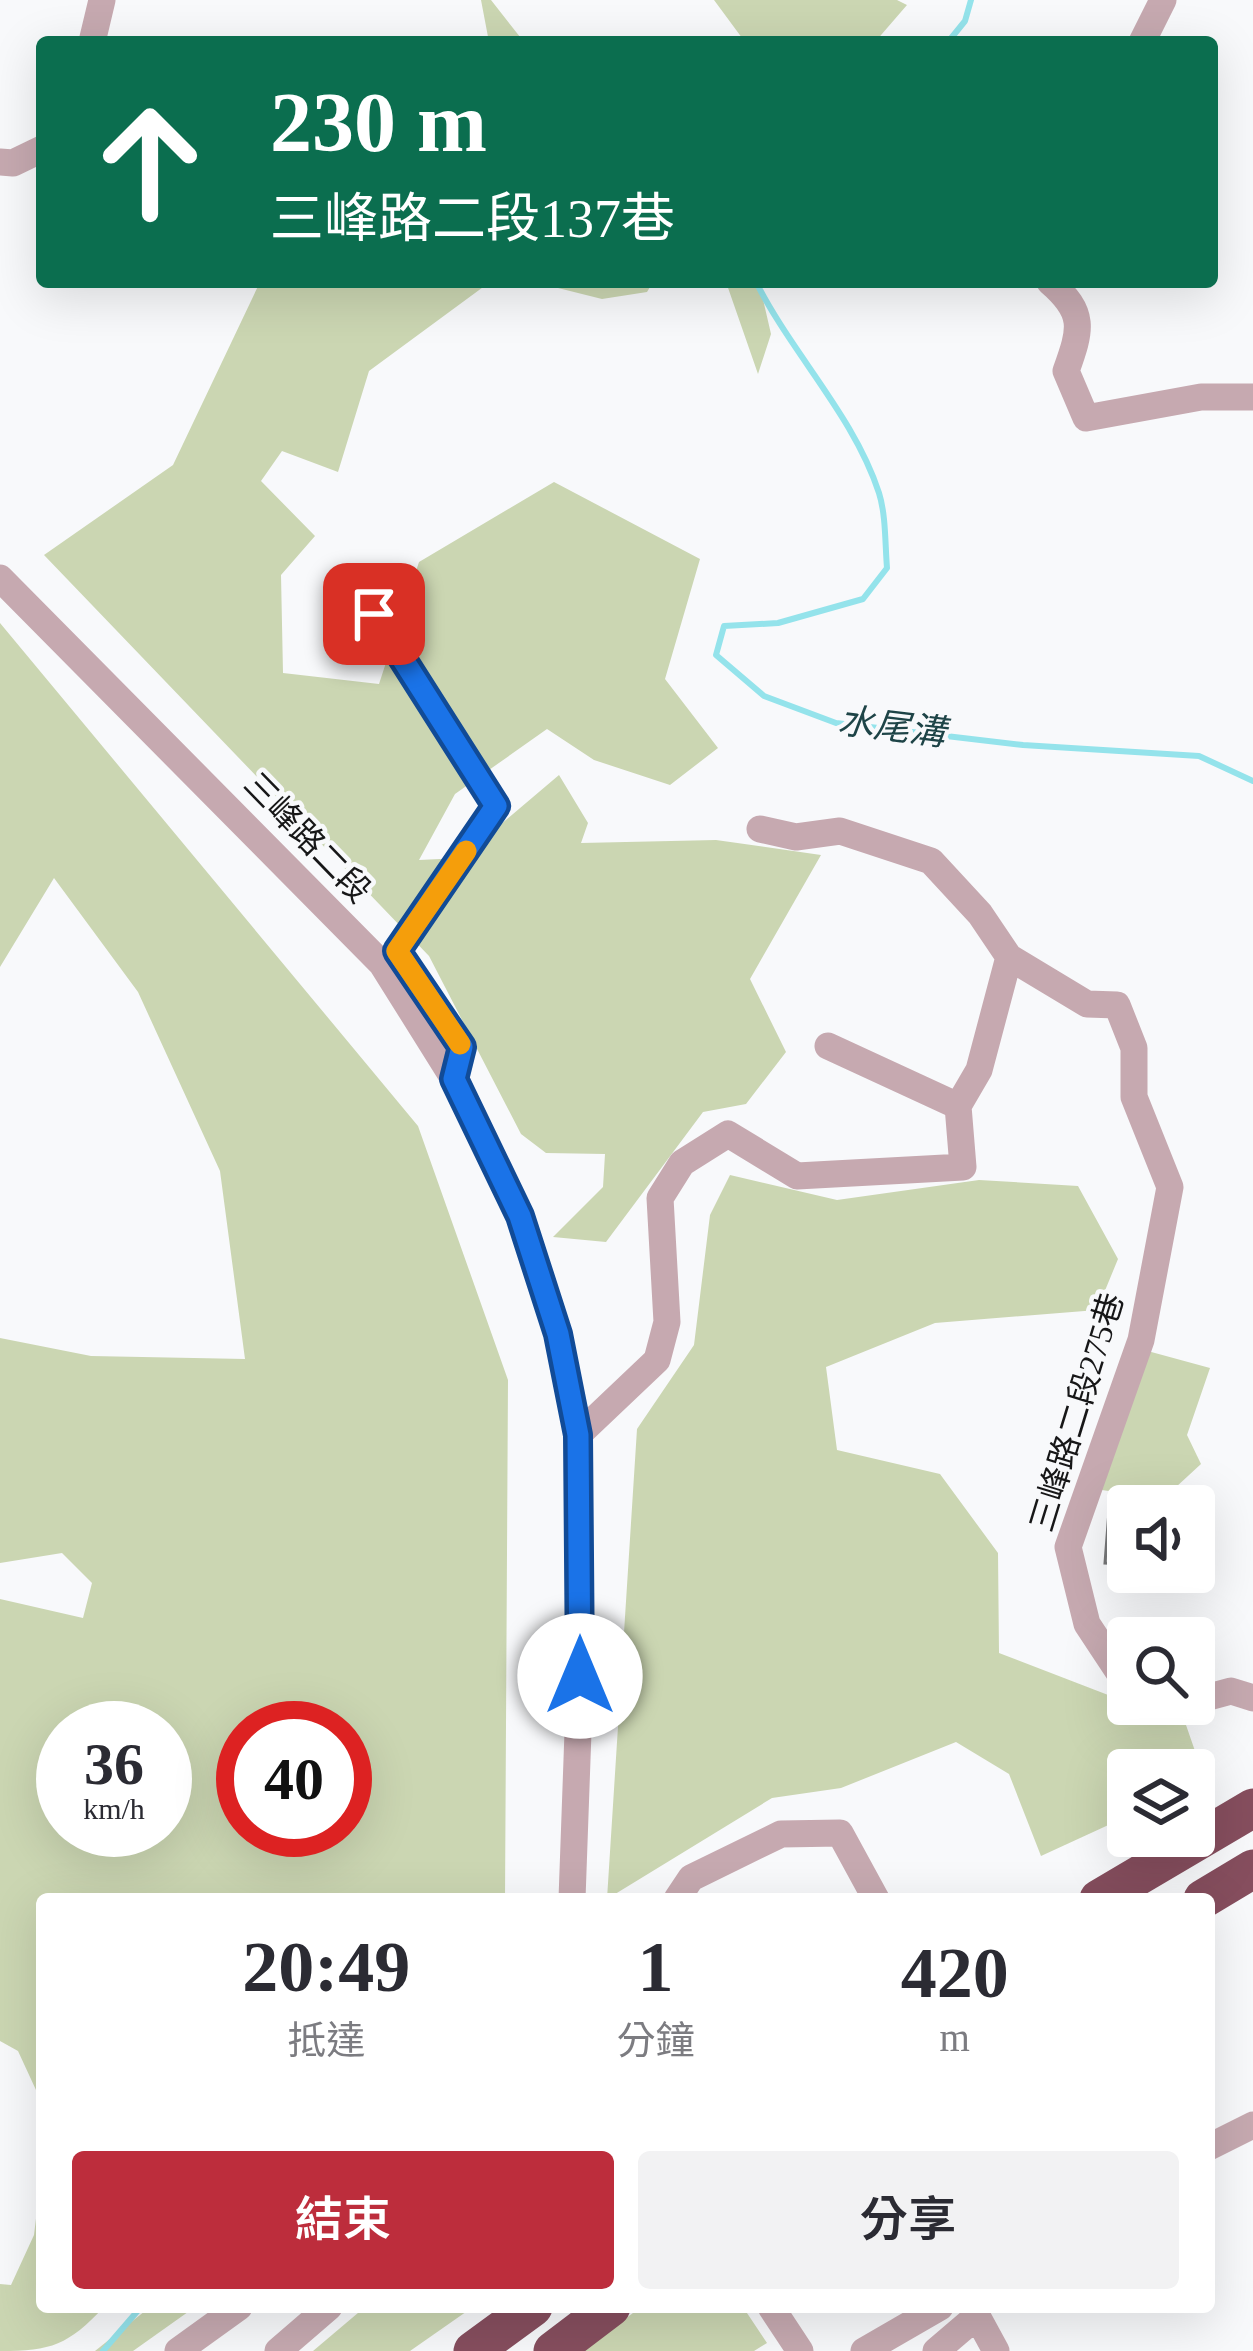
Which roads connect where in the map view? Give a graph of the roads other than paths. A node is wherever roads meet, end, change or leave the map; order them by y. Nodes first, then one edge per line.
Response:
1 (102, 0) edge
2 (1163, 0) edge
3 (93, 36) edge
4 (1145, 36) edge
5 (36, 152) edge
6 (0, 162) edge
7 (1057, 288) edge
8 (1253, 397) edge
9 (0, 578) edge
10 (374, 614) dead end
11 (760, 829) dead end
12 (1009, 957) junction
13 (828, 1046) dead end
14 (454, 1079) junction
15 (958, 1106) junction
16 (578, 1435) junction
17 (1107, 1654) edge
18 (1215, 1695) edge
19 (1253, 1698) edge
20 (1253, 1808) edge
21 (572, 1893) edge
22 (681, 1893) edge
23 (873, 1893) edge
24 (1109, 1893) edge
25 (1253, 2125) edge
26 (1215, 2144) edge
27 (230, 2313) edge
28 (321, 2313) edge
29 (525, 2313) edge
30 (603, 2313) edge
31 (775, 2313) edge
32 (930, 2313) edge
33 (798, 2350) edge
34 (178, 2351) edge
35 (278, 2351) edge
36 (473, 2351) edge
37 (553, 2351) edge
38 (864, 2351) edge
39 (936, 2351) edge
40 (996, 2351) edge

1 - 3 street
2 - 4 street
5 - 6 street
7 - 8 street
9 - 14 street, 三峰路二段
10 - 14 street
11 - 12 street
12 - 15 street
12 - 17 street, 三峰路二段275巷
13 - 15 street
14 - 16 street, 三峰路二段
15 - 16 street
16 - 21 street, 三峰路二段
18 - 19 street
20 - 24 highway
22 - 23 street
25 - 26 street
27 - 34 street
28 - 35 street
29 - 36 highway
30 - 37 highway
31 - 33 street
32 - 38 street
39 - 40 street

